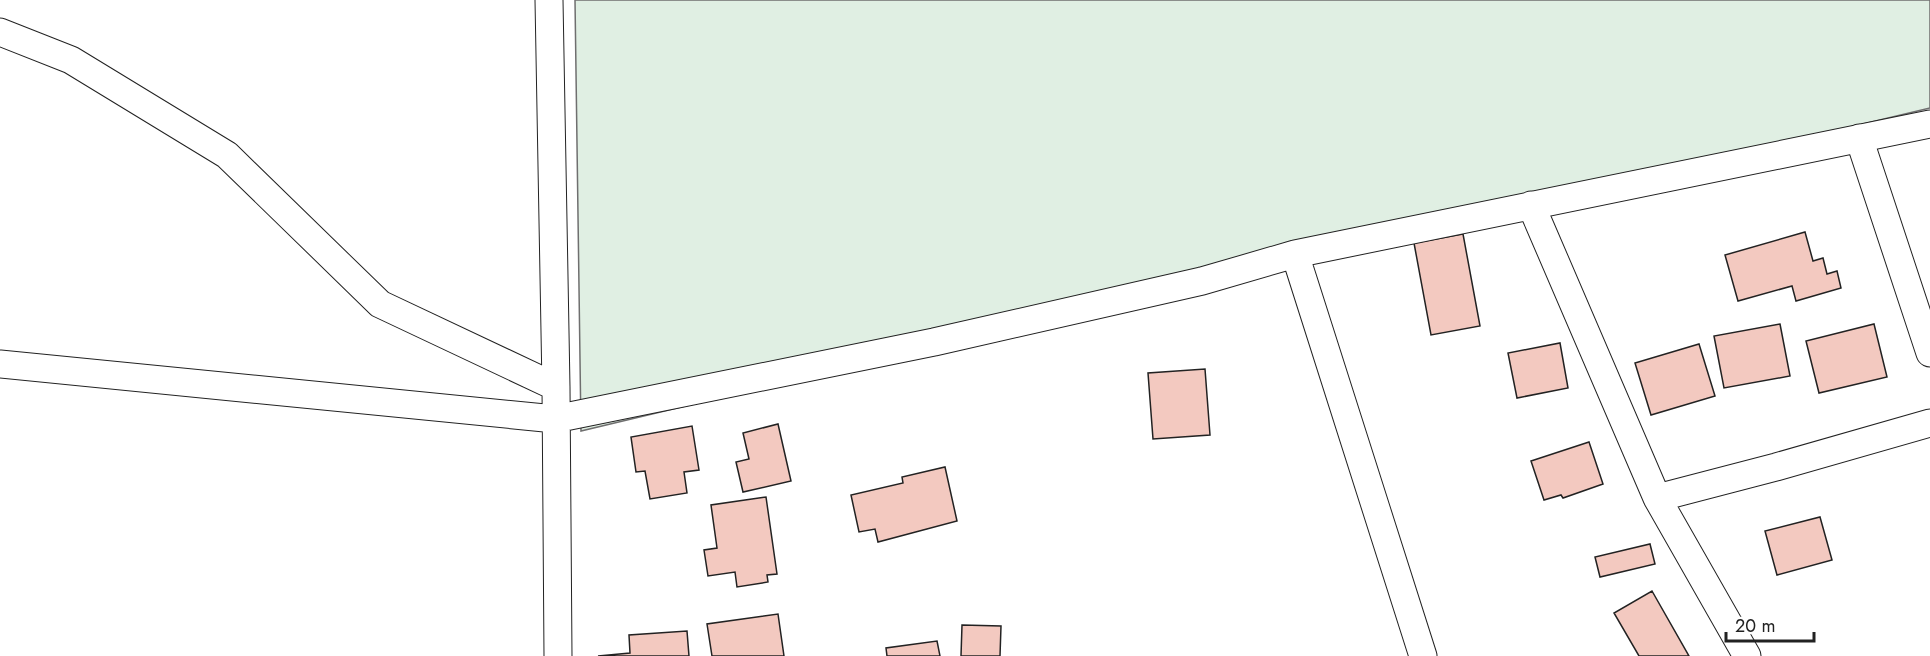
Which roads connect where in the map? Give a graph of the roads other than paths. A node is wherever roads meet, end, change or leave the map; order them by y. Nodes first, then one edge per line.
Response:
1 (549, 0) edge
2 (0, 32) edge
3 (1930, 124) edge
4 (1859, 138) junction
5 (1531, 205) junction
6 (1295, 254) junction
7 (1930, 353) edge
8 (0, 364) edge
9 (556, 387) junction
10 (555, 419) junction
11 (1930, 423) edge
12 (1657, 498) junction
13 (558, 656) edge
14 (1423, 656) edge
15 (1746, 656) edge

1 - 9 street
2 - 9 street
3 - 4 street
4 - 5 street
4 - 7 street
5 - 6 street
5 - 12 street
6 - 10 street
6 - 14 street
8 - 10 street
9 - 10 street
10 - 13 street
11 - 12 street
12 - 15 street

